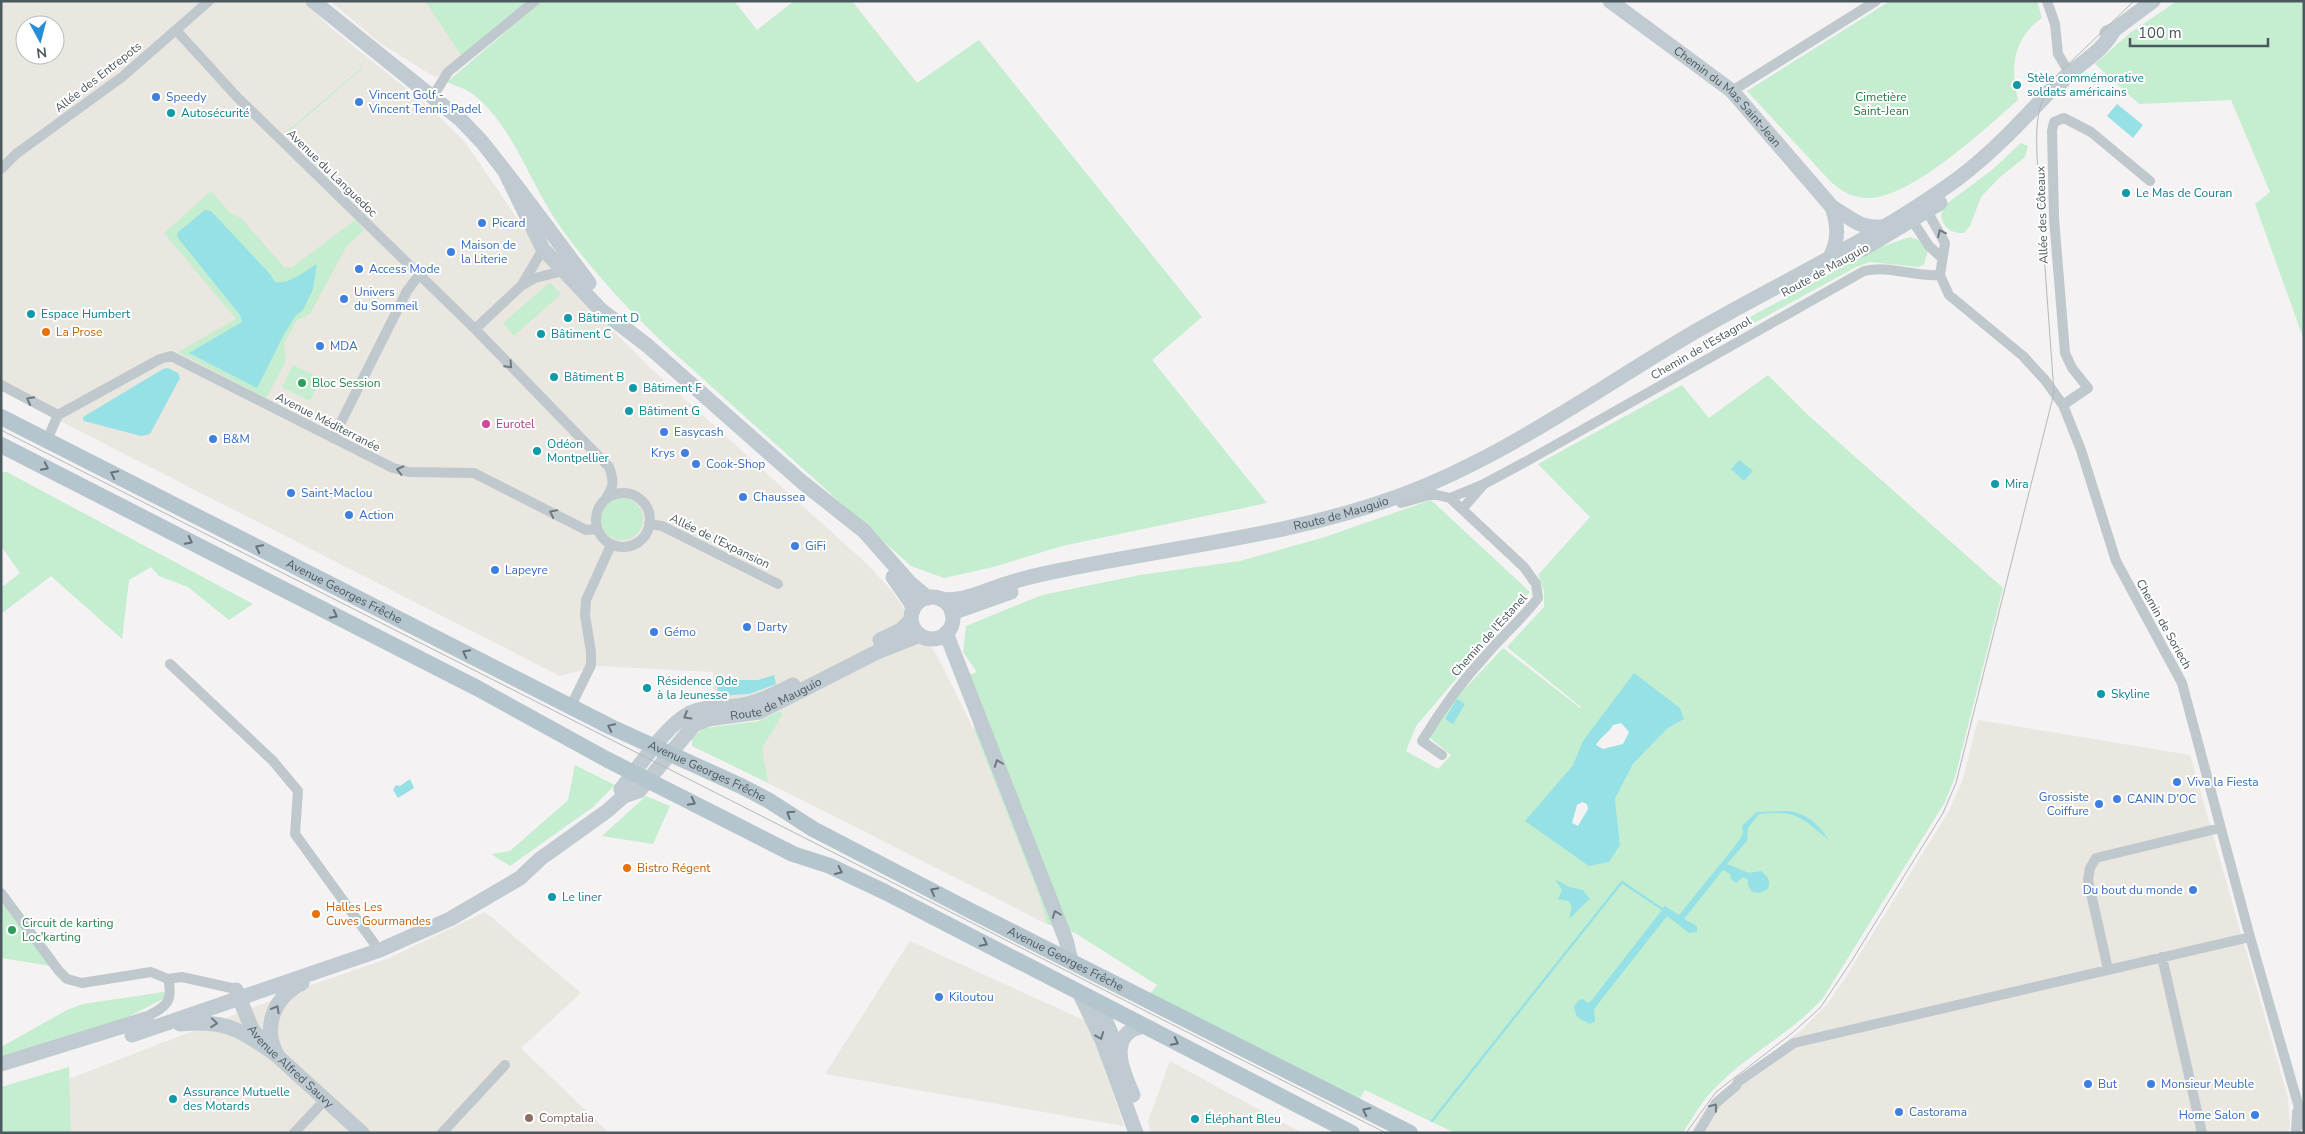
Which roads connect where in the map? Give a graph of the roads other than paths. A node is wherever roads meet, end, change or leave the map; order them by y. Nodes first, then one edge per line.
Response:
1 (209, 1) edge
2 (312, 1) edge
3 (535, 1) edge
4 (1610, 1) edge
5 (1876, 1) edge
6 (2047, 1) edge
7 (2153, 1) edge
8 (176, 30) junction
9 (2067, 75) junction
10 (1732, 90) junction
11 (433, 96) junction
12 (1, 169) edge
13 (2150, 181) dead end
14 (1832, 207) junction
15 (1924, 207) junction
16 (1912, 220) junction
17 (1853, 222) junction
18 (1882, 227) junction
19 (1838, 233) junction
20 (549, 245) junction
21 (1854, 249) junction
22 (1831, 255) junction
23 (1942, 258) junction
24 (560, 265) junction
25 (419, 275) junction
26 (1940, 275) junction
27 (522, 286) junction
28 (604, 300) junction
29 (476, 329) junction
30 (648, 346) junction
31 (1, 385) edge
32 (2063, 404) junction
33 (1562, 414) junction
34 (58, 415) junction
35 (1, 417) edge
36 (333, 438) junction
37 (47, 440) junction
38 (1, 445) edge
39 (1484, 484) junction
40 (606, 498) junction
41 (1450, 498) junction
42 (1464, 508) junction
43 (841, 514) junction
44 (649, 524) junction
45 (1305, 525) junction
46 (597, 529) junction
47 (611, 545) junction
48 (1103, 562) junction
49 (778, 584) dead end
50 (934, 598) junction
51 (952, 613) junction
52 (912, 615) junction
53 (946, 633) junction
54 (920, 635) junction
55 (170, 664) dead end
56 (571, 706) junction
57 (663, 750) junction
58 (1442, 755) dead end
59 (641, 777) junction
60 (2220, 828) junction
61 (1, 893) edge
62 (2250, 936) junction
63 (377, 947) junction
64 (2162, 957) junction
65 (1071, 961) junction
66 (1088, 969) junction
67 (2108, 969) junction
68 (168, 979) junction
69 (1108, 979) junction
70 (1079, 992) junction
71 (237, 993) junction
72 (1098, 1002) junction
73 (1144, 1026) junction
74 (136, 1028) junction
75 (277, 1055) junction
76 (1122, 1061) junction
77 (1, 1064) edge
78 (505, 1065) dead end
79 (1, 1074) edge
80 (325, 1100) junction
81 (2298, 1108) junction
82 (2304, 1125) edge
83 (294, 1133) edge
84 (362, 1133) edge
85 (442, 1133) edge
86 (1136, 1133) edge
87 (1144, 1133) edge
88 (1352, 1133) edge
89 (1410, 1133) edge
90 (1698, 1133) edge
91 (2202, 1133) edge
92 (2296, 1133) edge

1 - 8 street, Allée des Entrepots
2 - 11 main road
3 - 11 street
4 - 10 main road, Chemin du Mas Saint-Jean
5 - 10 street
6 - 9 street
7 - 9 main road, Route de Mauguio
8 - 12 street, Allée des Entrepots
8 - 25 street, Avenue du Languedoc
9 - 15 main road, Route de Mauguio
10 - 14 main road, Chemin du Mas Saint-Jean
11 - 20 main road
13 - 32 street, Allée des Côteaux
14 - 17 main road, Chemin du Mas Saint-Jean
14 - 19 main road, Chemin du Mas Saint-Jean
15 - 16 main road
15 - 18 main road, Route de Mauguio
23 -> 15 street
16 - 21 main road, Route de Mauguio
16 - 23 street
17 - 18 main road, Chemin du Mas Saint-Jean
17 - 21 main road
18 - 21 main road, Route de Mauguio
19 - 21 main road
19 - 22 main road
20 - 24 main road
20 - 27 street
20 - 28 main road
21 - 22 main road, Route de Mauguio
21 - 33 main road, Route de Mauguio
22 - 33 main road, Route de Mauguio
23 - 26 street
24 - 27 street
24 - 28 main road
24 - 30 main road
25 - 29 street, Avenue du Languedoc
25 - 36 street
26 - 32 street, Chemin de Soriech
26 - 39 street, Chemin de l'Estagnol
27 - 29 street
28 - 30 main road
29 -> 40 street, Avenue du Languedoc
30 - 43 main road
34 -> 31 street
32 - 60 street, Chemin de Soriech
33 - 45 main road, Route de Mauguio
34 - 36 street, Avenue Méditerranée
34 - 37 street
35 - 37 main road, Avenue Georges Frêche
46 -> 36 street, Avenue Méditerranée
56 -> 37 main road, Avenue Georges Frêche
38 -> 59 main road, Avenue Georges Frêche
39 - 41 street, Chemin de l'Estagnol
39 - 42 street, Chemin de l'Estagnol
40 - 44 street
40 - 46 street
41 - 42 street, Chemin de l'Estagnol
41 - 45 street, Chemin de l'Estagnol
42 - 58 street, Chemin de l'Estanel
43 - 50 main road
43 - 52 main road
44 - 47 street
44 - 49 street, Allée de l'Expansion
45 - 48 main road, Route de Mauguio
46 - 47 street
47 - 56 street
48 - 50 main road, Route de Mauguio
48 - 51 main road, Route de Mauguio
50 - 51 main road
50 - 52 main road
51 - 53 main road
52 - 54 main road
52 -> 57 main road, Route de Mauguio
53 - 54 main road
65 -> 53 main road
54 - 57 main road, Route de Mauguio
55 - 63 street
57 -> 56 main road, Avenue Georges Frêche
57 - 59 main road, Route de Mauguio
65 -> 57 main road, Avenue Georges Frêche
59 - 63 main road, Route de Mauguio
59 -> 70 main road, Avenue Georges Frêche
60 - 62 street, Chemin de Soriech
60 - 67 street
61 - 68 street
62 - 64 street
62 - 81 street, Chemin de Soriech
63 - 71 main road
63 - 71 main road
75 -> 63 main road
64 - 67 street
64 - 91 street
65 - 66 main road, Avenue Georges Frêche
66 - 69 main road, Avenue Georges Frêche
66 - 70 main road
90 -> 67 street
68 - 71 street
68 - 74 street
69 - 72 main road
89 -> 69 main road, Avenue Georges Frêche
70 - 72 main road, Avenue Georges Frêche
70 -> 86 main road
71 - 74 main road
71 - 74 main road
71 - 75 main road, Avenue Alfred Sauvy
72 - 73 main road, Avenue Georges Frêche
72 - 76 main road
73 - 76 main road
73 -> 88 main road, Avenue Georges Frêche
74 -> 75 main road
74 - 77 main road
74 - 79 main road
75 - 80 main road, Avenue Alfred Sauvy
76 - 87 main road
78 - 85 street
80 - 83 street
80 - 84 main road, Avenue Alfred Sauvy
81 - 82 street, Chemin de Soriech
81 - 92 street, Chemin de Soriech

